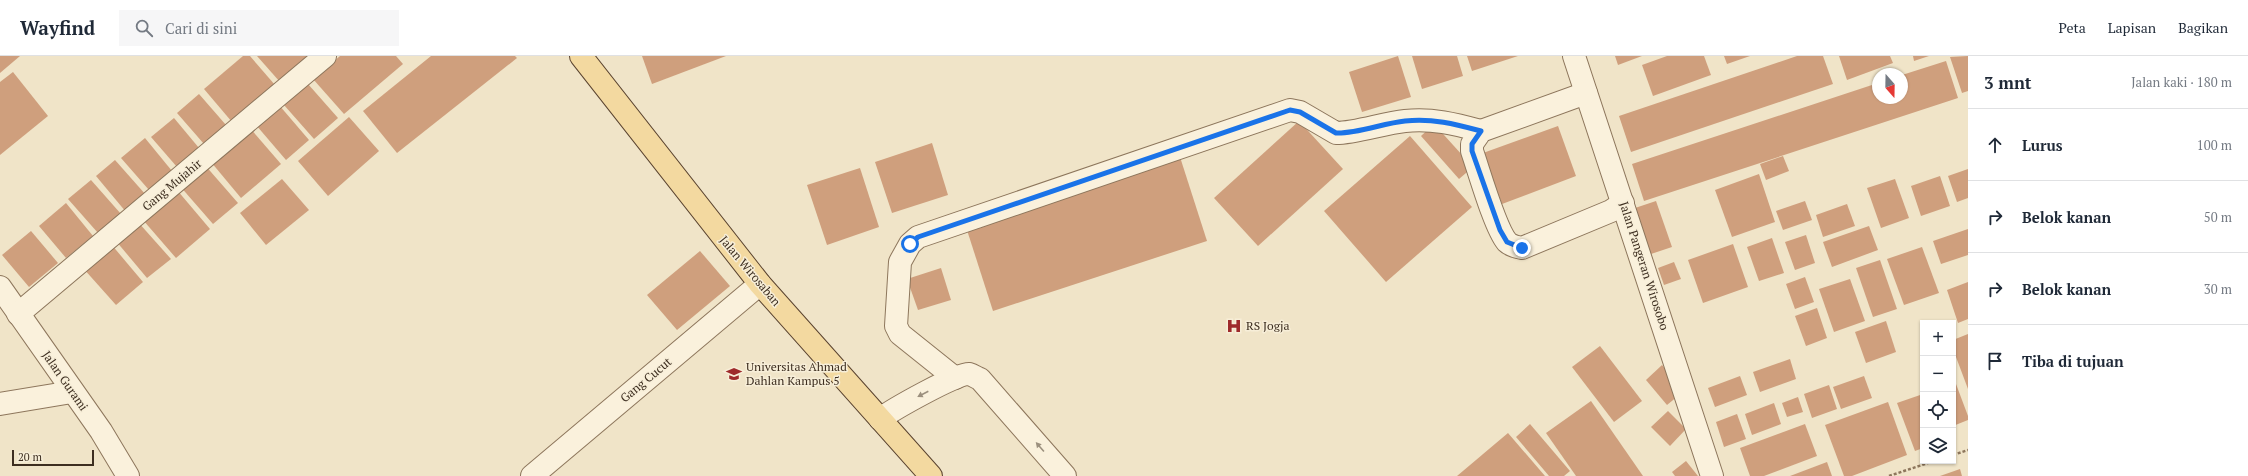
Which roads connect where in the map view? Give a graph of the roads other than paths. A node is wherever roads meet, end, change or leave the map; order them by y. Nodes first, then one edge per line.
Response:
1 (325, 56) edge
2 (581, 56) edge
3 (1574, 56) edge
4 (1586, 93) junction
5 (1481, 131) junction
6 (1623, 203) junction
7 (760, 284) junction
8 (0, 287) edge
9 (18, 314) junction
10 (955, 378) junction
11 (72, 392) junction
12 (0, 404) edge
13 (886, 415) junction
14 (128, 476) edge
15 (532, 476) edge
16 (931, 476) edge
17 (1065, 476) edge
18 (1712, 476) edge

1 - 9 street, Gang Mujahir
2 - 7 main road, Jalan Wirosaban
3 - 4 street, Jalan Pangeran Wirosobo
4 - 5 street
4 - 6 street, Jalan Pangeran Wirosobo
5 - 6 street
5 - 10 street
6 - 18 street, Jalan Pangeran Wirosobo
7 - 13 main road, Jalan Wirosaban
7 - 15 street, Gang Cucut
8 - 9 street, Jalan Gurami
9 - 11 street, Jalan Gurami
10 -> 13 street
17 -> 10 street
11 - 12 street
11 - 14 street, Jalan Gurami
13 - 16 main road, Jalan Wirosaban

